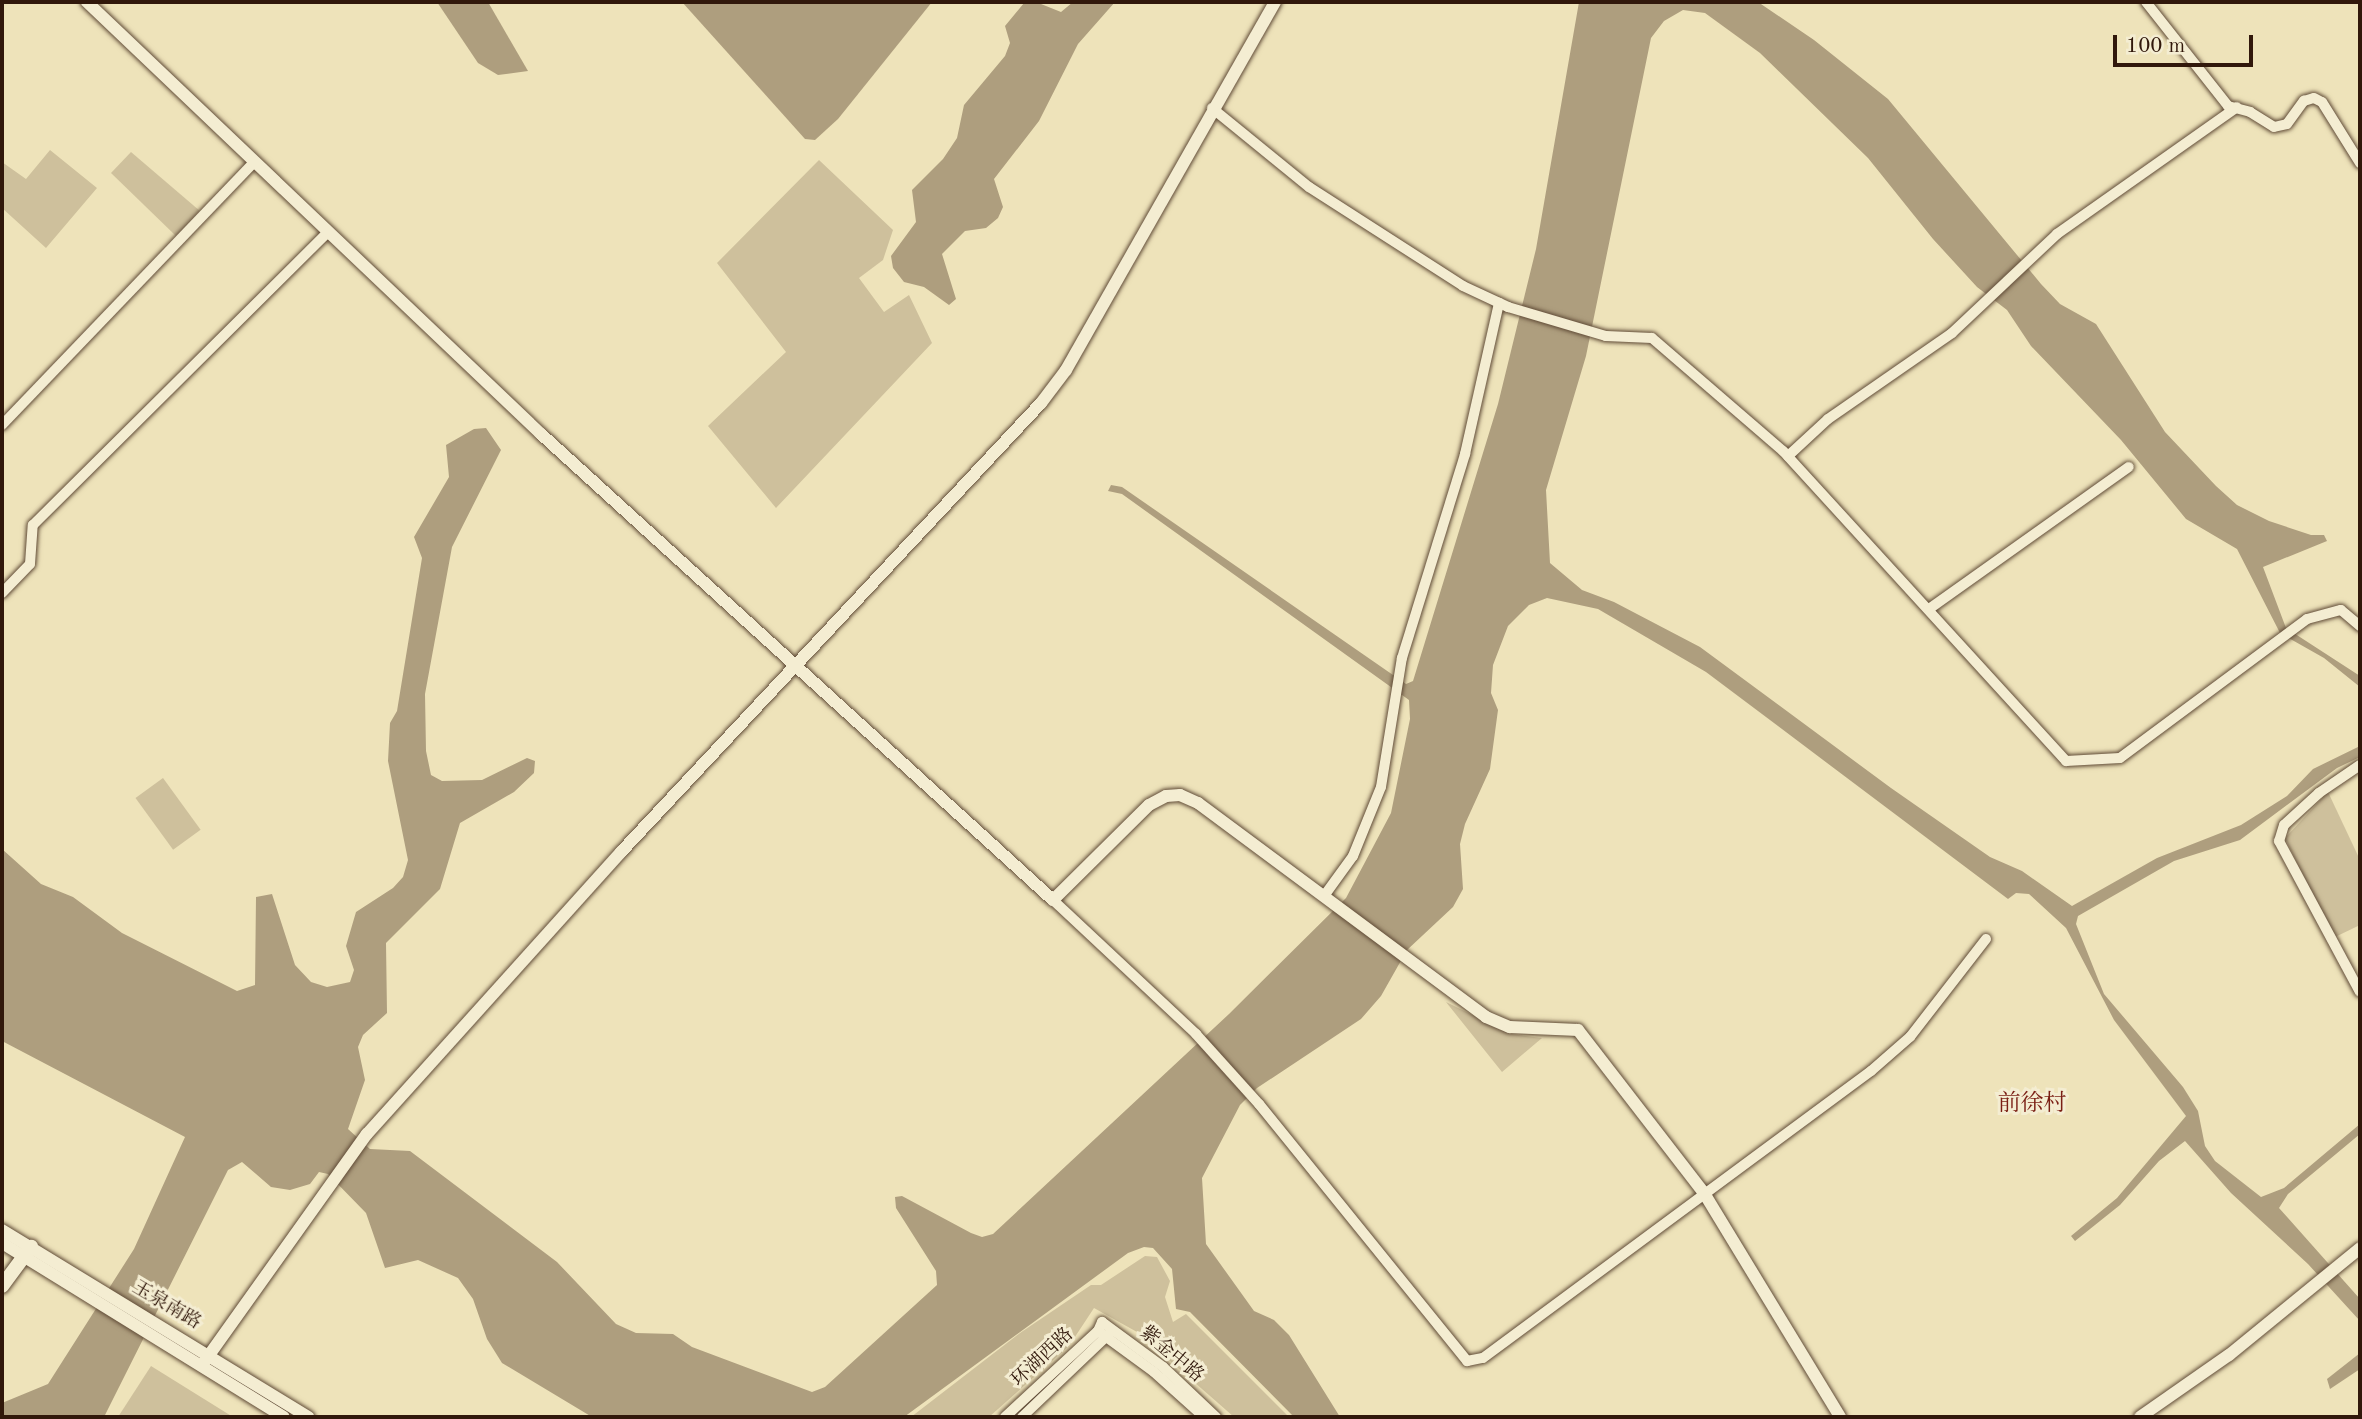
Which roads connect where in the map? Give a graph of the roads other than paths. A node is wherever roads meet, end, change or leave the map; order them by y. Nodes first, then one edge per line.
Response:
1 (87, 2) edge
2 (1275, 2) edge
3 (2146, 2) edge
4 (2237, 107) junction
5 (1212, 108) junction
6 (254, 162) junction
7 (2360, 163) edge
8 (328, 232) junction
9 (1503, 305) junction
10 (2, 425) edge
11 (1788, 456) junction
12 (2129, 467) dead end
13 (2, 593) edge
14 (1929, 609) junction
15 (2360, 626) edge
16 (797, 668) junction
17 (2360, 765) edge
18 (1326, 897) junction
19 (1053, 900) junction
20 (1986, 939) dead end
21 (2360, 992) edge
22 (1704, 1193) junction
23 (2, 1230) edge
24 (2, 1243) edge
25 (2360, 1248) edge
26 (27, 1252) junction
27 (2, 1286) edge
28 (1100, 1327) joint
29 (156, 1329) junction
30 (1110, 1334) junction
31 (206, 1360) junction
32 (284, 1417) edge
33 (308, 1417) edge
34 (1004, 1417) edge
35 (1022, 1417) edge
36 (1204, 1417) edge
37 (1216, 1417) edge
38 (1840, 1417) edge
39 (2140, 1417) edge

1 - 6 street
2 - 5 street
3 - 4 street
4 - 7 street
4 - 11 street
5 - 9 street
5 - 16 street
6 - 8 street
6 - 10 street
8 - 13 street
8 - 16 street
9 - 11 street
9 - 18 street
11 - 14 street
12 - 14 street
14 - 15 street
16 - 19 street
16 - 31 street
17 - 21 street
18 - 19 street
18 - 22 street
19 - 22 street
20 - 22 street
22 - 38 street
23 - 26 street, 玉泉南路
24 - 26 street, 玉泉南路
25 - 39 street
26 - 27 main road
26 - 29 street, 玉泉南路
26 - 29 street, 玉泉南路
28 - 30 street, 紫金中路
28 - 34 street, 环湖西路
29 - 31 street, 玉泉南路
30 - 35 street, 环湖西路
30 - 36 street, 紫金中路
30 - 37 street, 紫金中路
31 - 32 street, 玉泉南路
31 - 33 street, 玉泉南路

